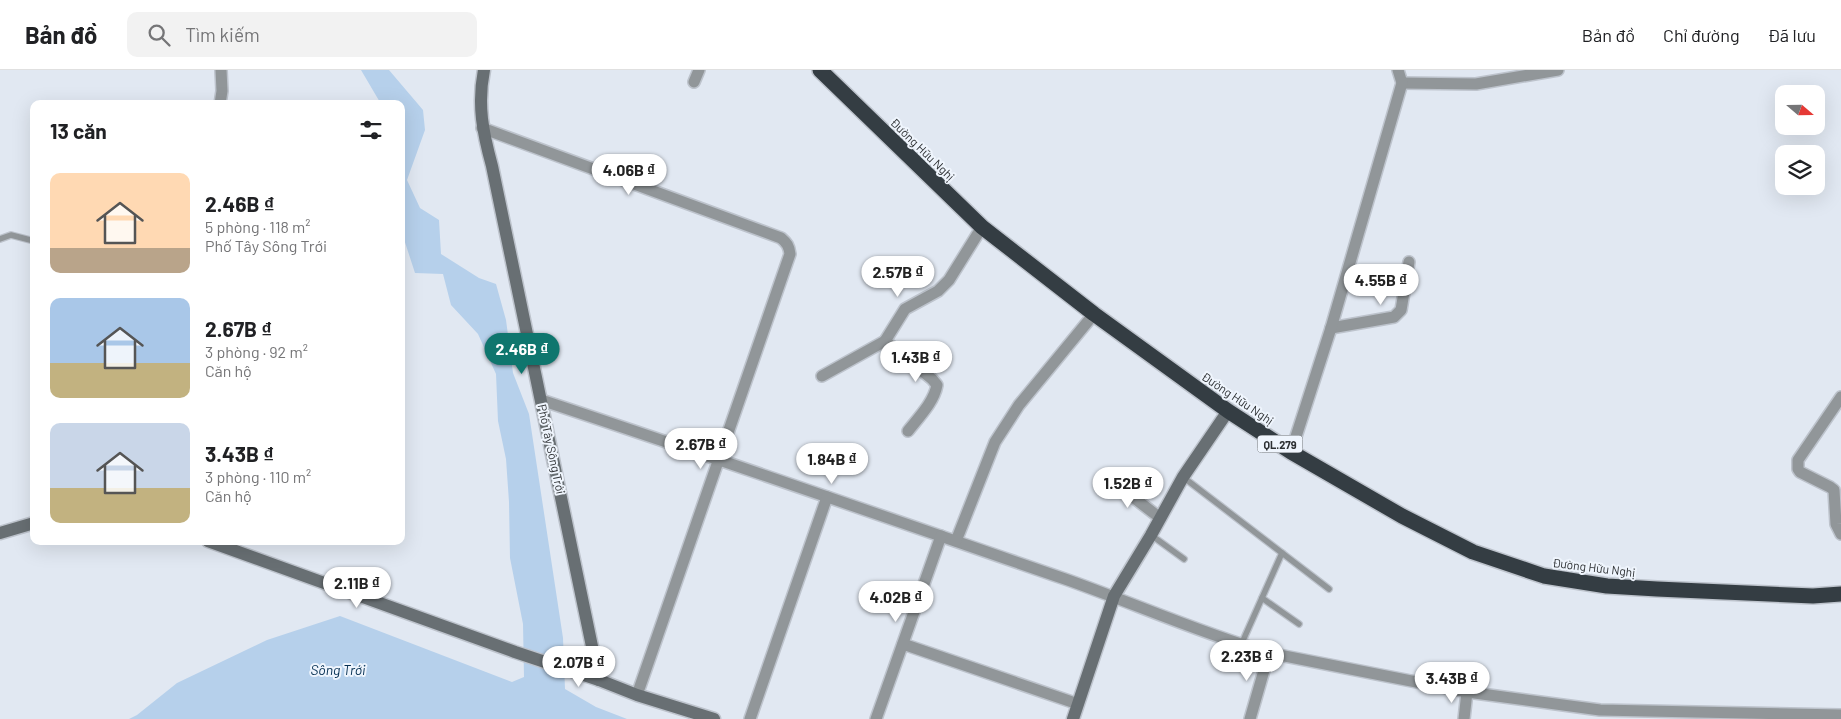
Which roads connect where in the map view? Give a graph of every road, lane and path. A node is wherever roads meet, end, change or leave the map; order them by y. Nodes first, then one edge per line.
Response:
1 (221, 70) edge
2 (484, 70) edge
3 (699, 70) edge
4 (820, 70) edge
5 (1398, 70) edge
6 (1558, 70) edge
7 (694, 82) dead end
8 (1402, 83) junction
9 (221, 100) edge
10 (482, 128) junction
11 (982, 227) junction
12 (0, 239) edge
13 (30, 240) edge
14 (1409, 262) dead end
15 (1094, 314) junction
16 (1331, 328) junction
17 (885, 341) junction
18 (822, 376) dead end
19 (1841, 397) edge
20 (541, 400) junction
21 (1228, 411) junction
22 (908, 431) dead end
23 (1290, 452) junction
24 (719, 459) junction
25 (1182, 477) junction
26 (1111, 480) dead end
27 (827, 497) junction
28 (1160, 518) junction
29 (30, 523) edge
30 (0, 533) edge
31 (1841, 534) edge
32 (1151, 535) junction
33 (941, 536) junction
34 (956, 541) junction
35 (219, 545) edge
36 (1282, 553) junction
37 (1184, 559) dead end
38 (1329, 589) dead end
39 (1841, 594) edge
40 (1114, 596) junction
41 (1262, 598) junction
42 (1299, 624) dead end
43 (903, 644) junction
44 (1241, 645) junction
45 (1269, 653) junction
46 (599, 680) junction
47 (1467, 692) junction
48 (637, 695) junction
49 (1078, 704) junction
50 (1599, 714) edge
51 (1841, 715) edge
52 (714, 719) edge
53 (750, 719) edge
54 (876, 719) edge
55 (1074, 719) edge
56 (1250, 719) edge
57 (1464, 719) edge

1 - 9 street
2 - 10 street, Phố Tây Sông Trới
3 - 7 street
4 - 11 highway, Đường Hữu Nghị / QL.279
5 - 8 street
6 - 8 street
8 - 16 street
10 - 20 street, Phố Tây Sông Trới
10 - 24 street
11 - 15 highway, Đường Hữu Nghị / QL.279
11 - 17 street
12 - 13 lane
14 - 16 street
15 - 21 highway, Đường Hữu Nghị / QL.279
15 - 34 street
16 - 23 street
17 - 18 street
17 - 22 street
19 - 31 street
20 - 24 street
20 - 46 street, Phố Tây Sông Trới
21 - 23 highway, Đường Hữu Nghị / QL.279
21 - 25 street
23 - 39 highway, Đường Hữu Nghị / QL.279
24 - 27 street
24 - 48 street
25 - 28 street
25 - 36 lane
26 - 28 street
27 - 33 street
27 - 53 street
28 - 32 street
29 - 30 street
32 - 37 lane
32 - 40 street
33 - 34 street
33 - 43 street
34 - 40 street
35 - 46 street
36 - 38 lane
36 - 41 lane
40 - 44 street
40 - 49 street
41 - 42 lane
41 - 44 lane
43 - 49 street
43 - 54 street
44 - 45 street
45 - 47 street
45 - 56 street
46 - 48 street
47 - 50 street
47 - 57 street
48 - 52 street
49 - 55 street
50 - 51 street

